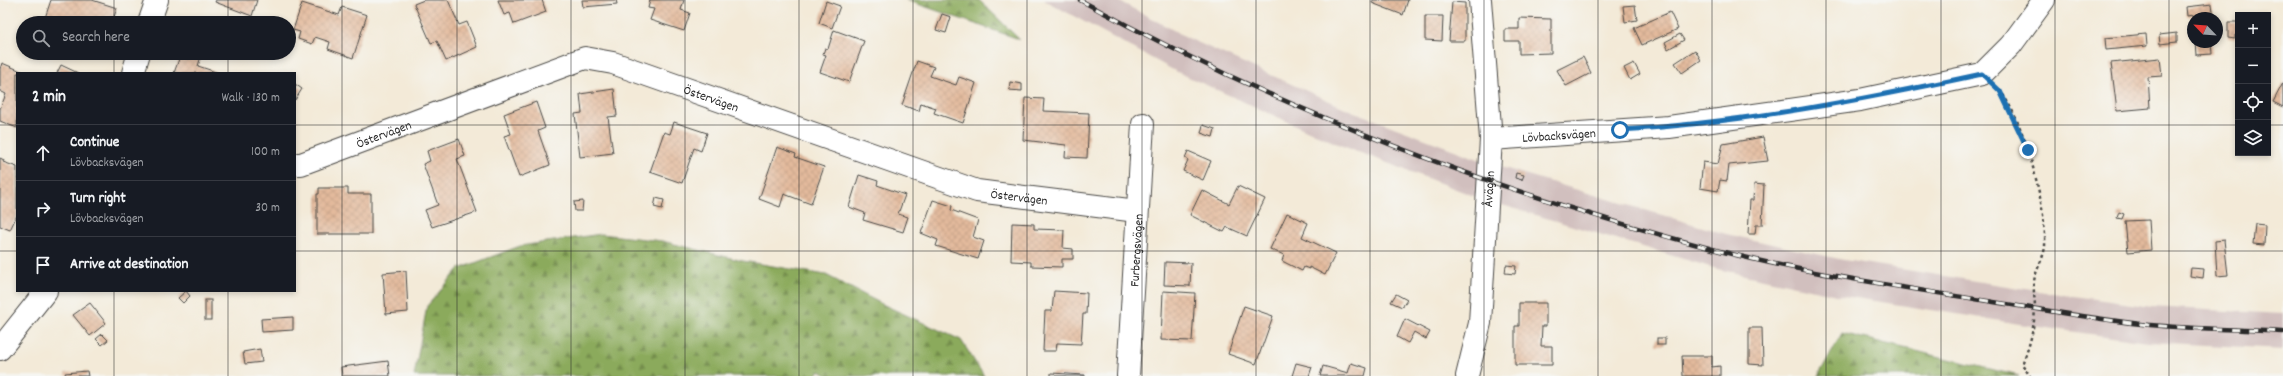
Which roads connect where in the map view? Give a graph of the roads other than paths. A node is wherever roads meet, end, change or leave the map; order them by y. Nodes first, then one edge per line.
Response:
1 (157, 0) edge
2 (1480, 0) edge
3 (2044, 0) edge
4 (151, 16) edge
5 (137, 60) edge
6 (133, 72) edge
7 (1143, 124) dead end
8 (1490, 139) junction
9 (296, 164) edge
10 (1137, 211) junction
11 (45, 292) edge
12 (0, 349) edge
13 (1128, 376) edge
14 (1467, 376) edge

1 - 4 street
2 - 8 street, Åvägen
3 - 8 street, Lövbacksvägen
5 - 6 street
7 - 10 street, Furbergsvägen
8 - 14 street, Åvägen
9 - 10 street, Östervägen
10 - 13 street, Furbergsvägen
11 - 12 street

